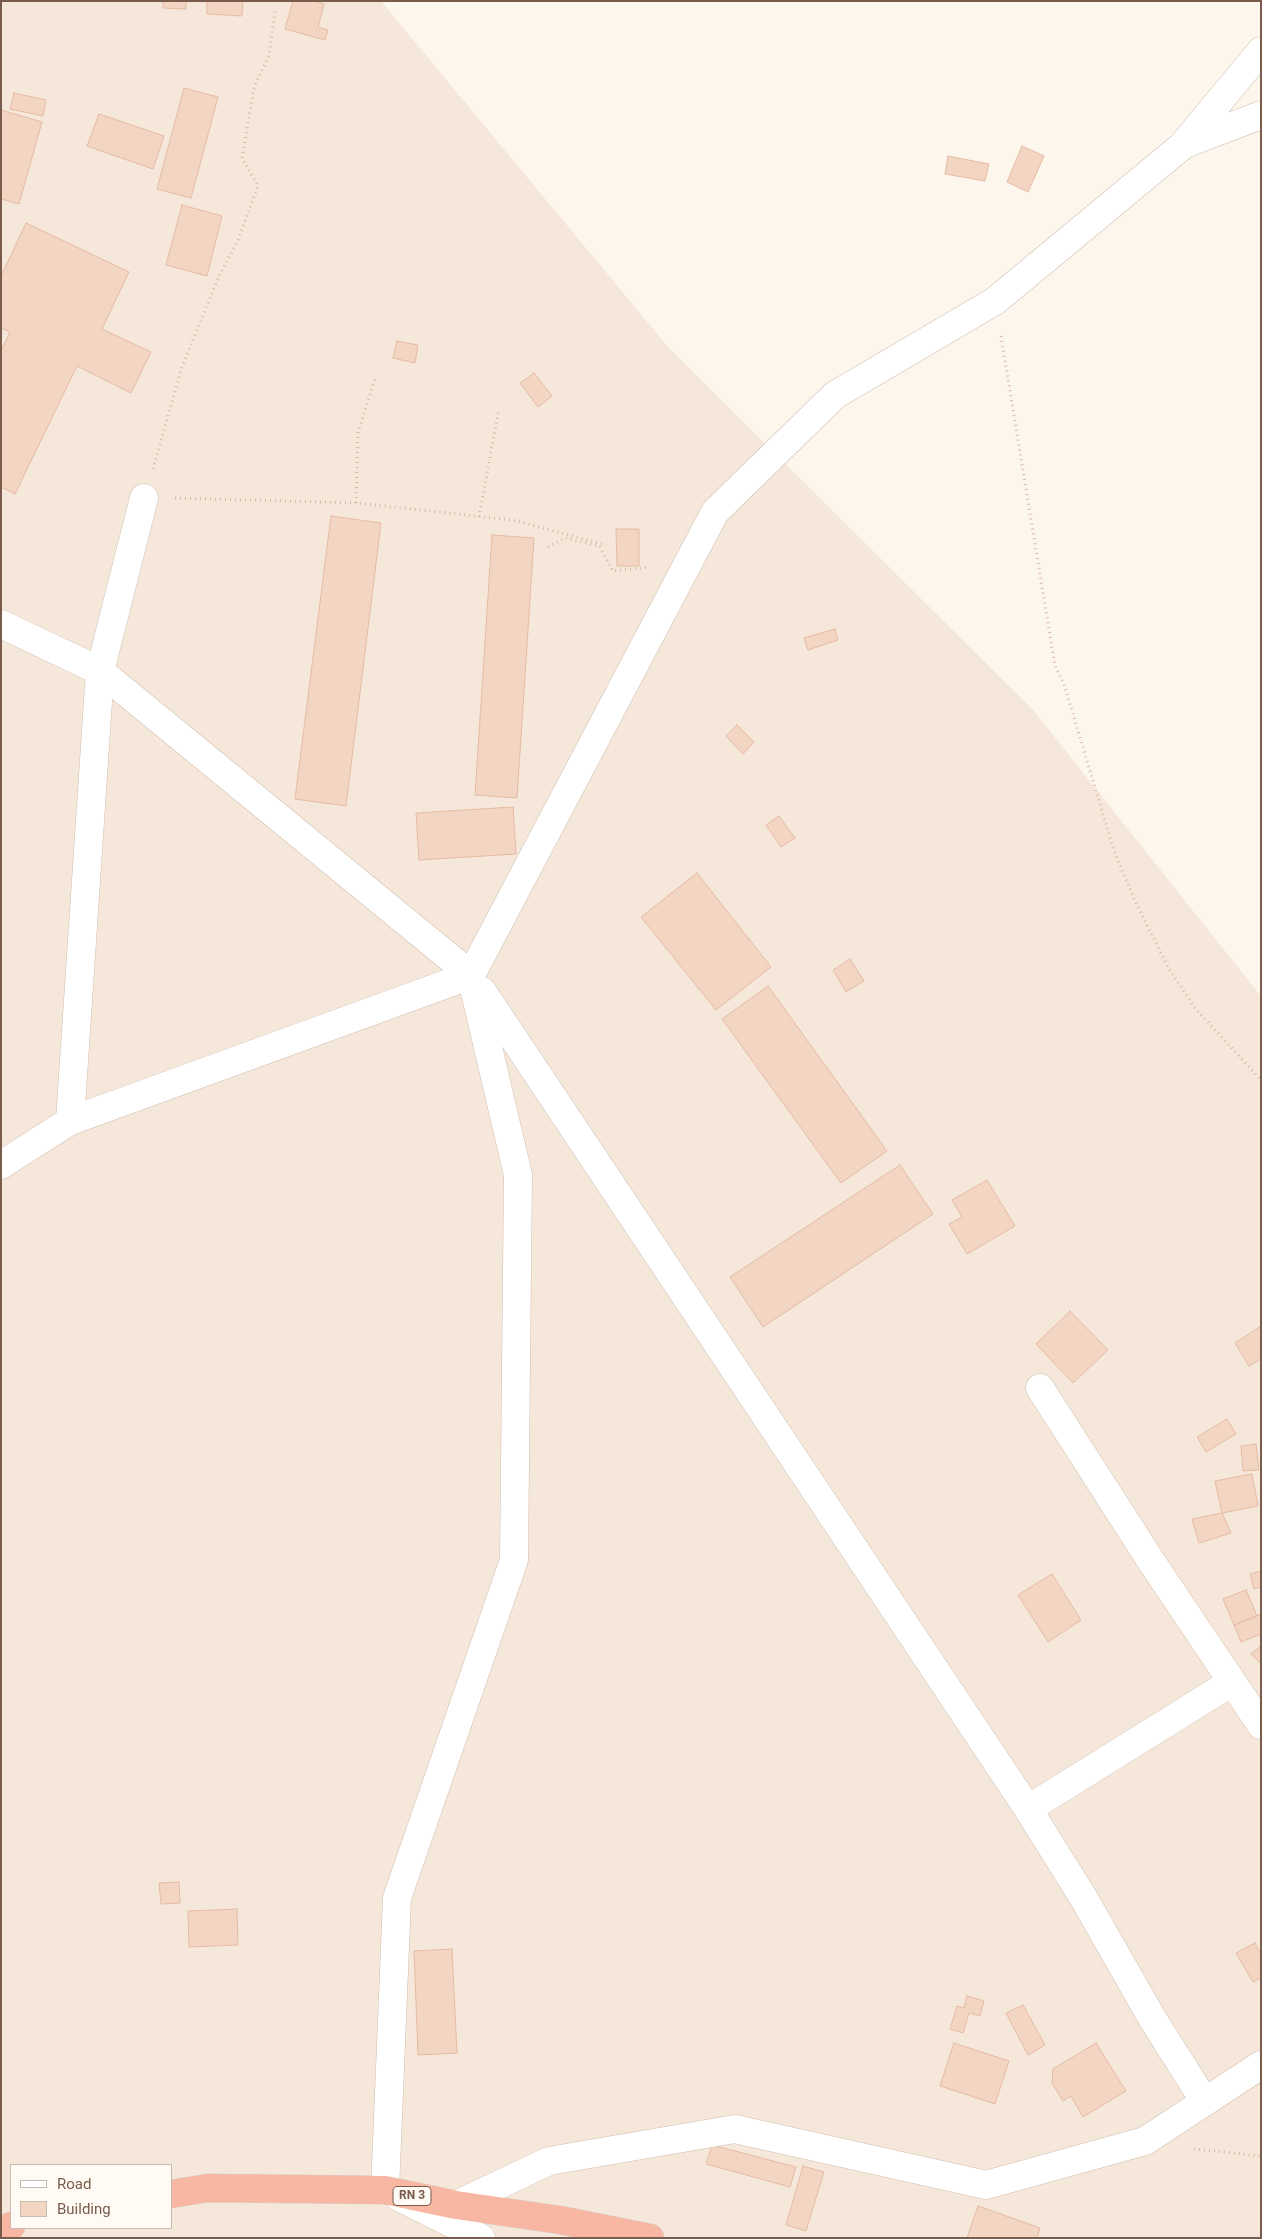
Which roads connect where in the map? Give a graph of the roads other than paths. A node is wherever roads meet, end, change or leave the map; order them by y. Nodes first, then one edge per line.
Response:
1 (1261, 51) edge
2 (1261, 115) edge
3 (1182, 146) junction
4 (144, 498) road end
5 (1, 624) edge
6 (100, 671) junction
7 (471, 975) junction
8 (70, 1121) junction
9 (1, 1165) edge
10 (1040, 1388) dead end
11 (1232, 1682) junction
12 (1261, 1725) edge
13 (1028, 1809) junction
14 (1261, 2065) edge
15 (1206, 2102) junction
16 (385, 2190) junction
17 (172, 2194) edge
18 (456, 2205) junction
19 (481, 2238) edge
20 (650, 2238) edge

1 - 3 street
2 - 3 street
3 - 7 street
4 - 6 street
5 - 6 street
6 - 7 street
6 - 8 street
7 - 8 street
7 - 13 street
7 - 16 street
8 - 9 street
10 - 11 street
11 - 12 street
11 - 13 street
13 - 15 street
14 - 15 street
15 - 18 street
16 - 17 highway, RN 3
16 - 18 highway, RN 3
16 - 19 street
18 - 20 highway, RN 3

